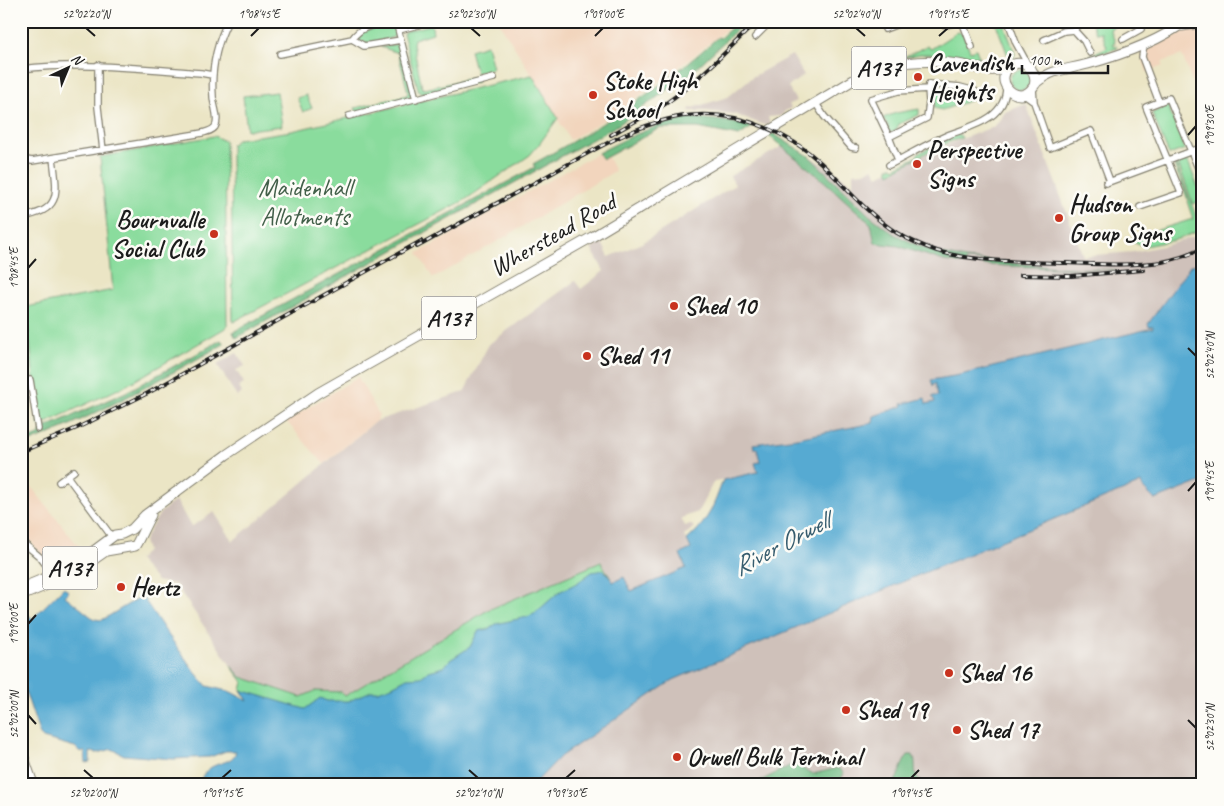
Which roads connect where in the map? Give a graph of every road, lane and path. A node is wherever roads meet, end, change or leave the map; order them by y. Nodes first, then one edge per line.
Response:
1 (228, 21) edge
2 (392, 21) edge
3 (396, 21) edge
4 (433, 21) edge
5 (771, 21) edge
6 (906, 21) edge
7 (928, 21) edge
8 (962, 21) edge
9 (1008, 21) edge
10 (1081, 21) edge
11 (1137, 21) edge
12 (1203, 22) edge
13 (936, 23) edge
14 (1183, 24) edge
15 (885, 29) dead end
16 (399, 30) junction
17 (1074, 30) junction
18 (755, 37) dead end
19 (352, 39) junction
20 (1123, 39) dead end
21 (401, 40) junction
22 (1044, 40) dead end
23 (1016, 44) junction
24 (1144, 44) junction
25 (972, 46) dead end
26 (1131, 49) junction
27 (1090, 53) dead end
28 (280, 54) dead end
29 (1142, 57) junction
30 (98, 65) junction
31 (1010, 67) junction
32 (1030, 67) junction
33 (21, 69) edge
34 (990, 71) junction
35 (1054, 72) junction
36 (212, 75) junction
37 (494, 78) dead end
38 (1005, 84) junction
39 (1034, 87) junction
40 (928, 89) junction
41 (975, 91) dead end
42 (1018, 94) junction
43 (416, 99) junction
44 (815, 102) junction
45 (1034, 102) junction
46 (1159, 102) junction
47 (1001, 105) junction
48 (349, 116) dead end
49 (889, 137) junction
50 (1203, 147) edge
51 (856, 148) dead end
52 (103, 150) junction
53 (1192, 151) junction
54 (53, 158) junction
55 (21, 160) edge
56 (898, 160) junction
57 (1168, 160) junction
58 (889, 165) dead end
59 (1203, 180) edge
60 (1140, 207) dead end
61 (21, 217) edge
62 (30, 380) dead end
63 (38, 430) dead end
64 (74, 471) dead end
65 (67, 476) junction
66 (59, 482) dead end
67 (159, 505) junction
68 (122, 534) junction
69 (112, 537) junction
70 (21, 541) edge
71 (138, 542) junction
72 (54, 575) junction
73 (21, 588) edge
74 (21, 596) edge
75 (21, 748) edge
76 (34, 785) edge

1 - 36 street
2 - 19 street
3 - 16 street
4 - 16 street
5 - 18 street
6 - 15 street
7 - 13 street
8 - 13 street
8 - 25 street
9 - 23 street
10 - 17 street
11 - 20 street
12 - 14 main road, A137
14 - 24 main road, A137
16 - 21 street
17 - 22 street
17 - 27 street
19 - 21 street
19 - 28 street
21 - 43 street
23 - 31 street
23 - 32 street
24 - 26 main road, A137
24 - 29 street
26 - 29 street
26 - 35 main road, A137
29 - 46 street
30 - 33 street
30 - 36 street
30 - 52 street
31 - 32 main road, A137
31 - 34 main road, Wherstead Road / A137
31 - 38 main road
32 - 35 main road, A137
32 - 39 main road
34 - 38 main road, Wherstead Road / A137
34 - 44 main road, Wherstead Road / A137
35 - 39 main road, A137
36 - 52 street
37 - 43 street
38 - 42 main road, A137
38 - 47 street
39 - 42 main road, A137
39 - 45 street
40 - 41 street
40 - 49 street
40 - 49 street
42 - 45 street
42 - 47 street
43 - 48 street
44 - 51 street
44 - 67 main road, Wherstead Road / A137
45 - 57 street
46 - 53 street
46 - 57 street
47 - 56 street
49 - 56 street
50 - 53 street
52 - 54 street
53 - 57 street
53 - 59 street
54 - 55 street
54 - 61 street
56 - 58 street
57 - 60 street
62 - 63 street
64 - 65 street
65 - 66 street
65 - 69 street
67 - 68 main road, Wherstead Road / A137
67 - 71 main road, Wherstead Road / A137
68 - 69 main road, Wherstead Road / A137
68 - 71 main road, A137
69 - 72 main road, Wherstead Road / A137
70 - 72 street
71 - 74 main road, A137
72 - 73 main road, Wherstead Road / A137
75 - 76 main road

